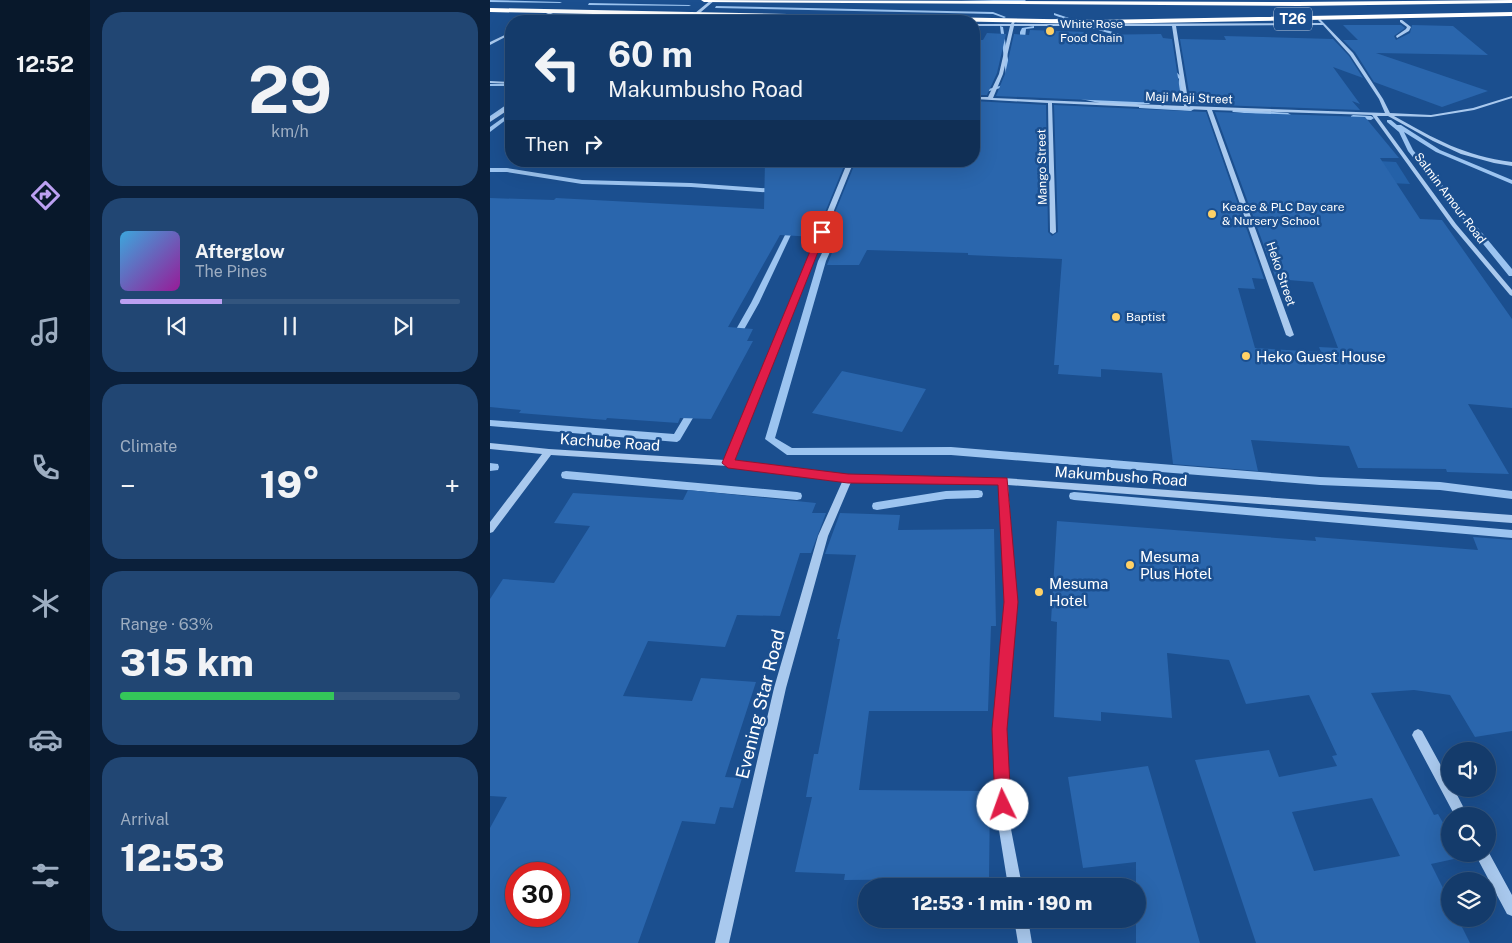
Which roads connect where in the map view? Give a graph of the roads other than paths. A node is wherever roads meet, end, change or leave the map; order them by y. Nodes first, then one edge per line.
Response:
1 (704, 0) edge
2 (713, 0) edge
3 (1069, 1) edge
4 (1512, 1) edge
5 (490, 11) edge
6 (551, 13) junction
7 (1512, 14) edge
8 (547, 15) edge
9 (605, 15) edge
10 (638, 15) edge
11 (695, 15) edge
12 (1318, 18) junction
13 (1401, 21) dead end
14 (980, 22) edge
15 (1013, 23) junction
16 (1324, 24) junction
17 (980, 25) edge
18 (1174, 25) junction
19 (505, 36) edge
20 (1396, 37) dead end
21 (490, 44) edge
22 (490, 82) edge
23 (505, 83) edge
24 (1512, 97) edge
25 (980, 98) edge
26 (990, 99) junction
27 (1050, 102) junction
28 (1187, 108) junction
29 (1210, 108) junction
30 (505, 110) edge
31 (1373, 114) junction
32 (1388, 115) junction
33 (490, 121) edge
34 (1512, 164) edge
35 (849, 167) edge
36 (1053, 232) dead end
37 (1512, 294) edge
38 (1290, 335) dead end
39 (490, 446) edge
40 (549, 452) junction
41 (728, 463) junction
42 (848, 479) junction
43 (1003, 481) junction
44 (1512, 519) edge
45 (490, 529) edge
46 (1418, 735) dead end
47 (1457, 807) edge
48 (1486, 862) edge
49 (1014, 878) edge
50 (1512, 909) edge
51 (1023, 928) edge
52 (722, 943) edge
53 (1026, 943) edge

1 - 2 highway, T26
2 - 3 highway, T26
2 - 11 street
3 - 4 highway, T26
5 - 6 street
5 - 9 highway, T26
6 - 8 street
6 - 10 street
7 - 12 highway, T26
12 - 15 highway, T26
12 - 16 street
13 - 20 street
14 - 15 highway, T26
15 - 17 street
15 - 18 street
15 - 26 street
16 - 18 street
16 - 32 street
18 - 28 street
19 - 21 street
22 - 23 street
24 - 32 street, Maji Maji Street
25 - 26 street, Maji Maji Street
26 - 27 street, Maji Maji Street
27 - 28 street, Maji Maji Street
27 - 36 street, Mango Street
28 - 29 street, Maji Maji Street
29 - 31 street, Maji Maji Street
29 - 38 street, Heko Street
30 - 33 street
31 - 32 street, Maji Maji Street
31 - 37 street, Salmin Amour Road
32 - 34 street
35 - 41 street
39 - 40 street, Kachube Road
40 - 41 street, Kachube Road
40 - 45 street
41 - 42 street, Makumbusho Road
42 - 43 street, Makumbusho Road
42 - 52 street, Evening Star Road
43 - 44 street, Makumbusho Road
43 - 49 street
46 - 47 street
48 - 50 street
51 - 53 street

